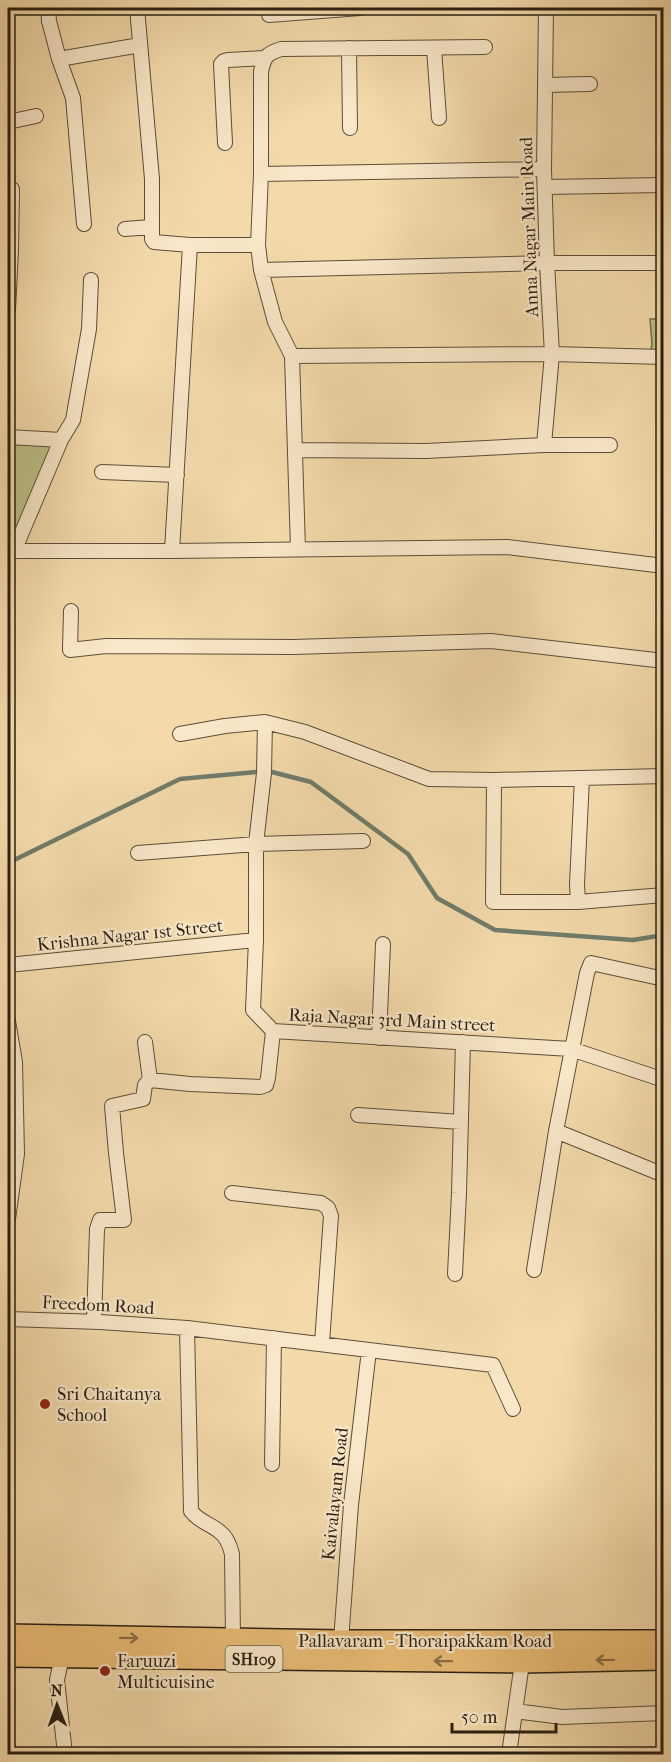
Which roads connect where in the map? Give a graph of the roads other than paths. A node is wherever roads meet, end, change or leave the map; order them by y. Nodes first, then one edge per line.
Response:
1 (48, 8) edge
2 (137, 8) edge
3 (360, 8) edge
4 (546, 8) edge
5 (269, 15) dead end
6 (140, 45) junction
7 (485, 47) dead end
8 (349, 48) junction
9 (434, 48) junction
10 (59, 58) junction
11 (264, 58) junction
12 (591, 84) dead end
13 (545, 85) junction
14 (36, 116) dead end
15 (439, 118) dead end
16 (8, 122) edge
17 (350, 128) dead end
18 (225, 143) dead end
19 (544, 169) junction
20 (261, 174) junction
21 (663, 185) edge
22 (545, 187) junction
23 (12, 189) dead end
24 (84, 224) dead end
25 (151, 227) junction
26 (125, 229) dead end
27 (190, 245) junction
28 (258, 245) junction
29 (9, 251) edge
30 (547, 263) junction
31 (663, 263) edge
32 (261, 270) junction
33 (91, 280) dead end
34 (8, 310) edge
35 (552, 354) junction
36 (292, 356) junction
37 (663, 357) edge
38 (8, 437) edge
39 (61, 440) junction
40 (544, 445) junction
41 (610, 446) dead end
42 (295, 450) junction
43 (102, 472) dead end
44 (177, 475) junction
45 (298, 549) junction
46 (172, 551) junction
47 (11, 552) edge
48 (663, 566) edge
49 (71, 611) dead end
50 (663, 661) edge
51 (264, 724) junction
52 (180, 734) dead end
53 (663, 776) edge
54 (582, 778) junction
55 (494, 780) junction
56 (363, 841) dead end
57 (256, 844) junction
58 (138, 853) dead end
59 (663, 895) edge
60 (578, 902) junction
61 (256, 940) junction
62 (383, 944) dead end
63 (8, 965) edge
64 (663, 979) edge
65 (8, 1021) edge
66 (273, 1031) junction
67 (379, 1038) junction
68 (145, 1042) dead end
69 (463, 1042) junction
70 (572, 1049) junction
71 (150, 1080) junction
72 (663, 1080) edge
73 (358, 1115) dead end
74 (461, 1122) junction
75 (556, 1131) junction
76 (663, 1175) edge
77 (232, 1193) dead end
78 (8, 1219) edge
79 (534, 1270) dead end
80 (455, 1274) dead end
81 (8, 1319) edge
82 (93, 1322) junction
83 (187, 1328) junction
84 (274, 1338) junction
85 (322, 1343) junction
86 (369, 1350) junction
87 (513, 1409) dead end
88 (272, 1464) dead end
89 (8, 1635) edge
90 (233, 1640) junction
91 (341, 1641) junction
92 (663, 1641) edge
93 (89, 1647) junction
94 (523, 1652) junction
95 (8, 1656) edge
96 (62, 1656) junction
97 (663, 1659) edge
98 (515, 1711) junction
99 (663, 1713) edge
100 (65, 1755) edge
101 (509, 1755) edge

1 - 10 street
2 - 6 street
3 - 5 street
4 - 13 street, Anna Nagar Main Road
6 - 10 street
6 - 25 street
7 - 9 street
8 - 9 street
8 - 11 street
8 - 17 street
9 - 15 street
10 - 24 street
11 - 18 street
11 - 20 street
12 - 13 street
13 - 19 street, Anna Nagar Main Road
14 - 16 street
19 - 20 street
19 - 22 street, Anna Nagar Main Road
20 - 28 street
21 - 22 street
22 - 30 street, Anna Nagar Main Road
23 - 29 street
25 - 26 street
25 - 27 street
27 - 28 street
27 - 44 street
28 - 32 street
29 - 34 street
30 - 31 street
30 - 32 street
30 - 35 street, Anna Nagar Main Road
32 - 36 street
33 - 39 street
35 - 36 street
35 - 37 street
35 - 40 street, Anna Nagar Main Road
36 - 42 street
38 - 39 street
39 - 47 street
40 - 41 street
40 - 42 street
42 - 45 street
43 - 44 street
44 - 46 street
45 - 46 street
45 - 48 street
46 - 47 street
49 - 50 street
51 - 52 street
51 - 55 street
51 - 57 street, Raja Nagar 3rd Main street
53 - 54 street
54 - 55 street
54 - 60 street
55 - 60 street
56 - 57 street
57 - 58 street
57 - 61 street, Raja Nagar 3rd Main street
59 - 60 street
61 - 63 street, Krishna Nagar 1st Street
61 - 66 street, Raja Nagar 3rd Main street
62 - 67 street
64 - 70 street
65 - 78 street
66 - 67 street, Raja Nagar 3rd Main street
66 - 71 street
67 - 69 street, Raja Nagar 3rd Main street
68 - 71 street
69 - 70 street, Raja Nagar 3rd Main street
69 - 74 street
70 - 72 street, Raja Nagar 3rd Main street
70 - 75 street
71 - 82 street
73 - 74 street
74 - 80 street
75 - 76 street
75 - 79 street
77 - 85 street
81 - 82 street, Freedom Road
82 - 83 street, Freedom Road
83 - 84 street, Freedom Road
83 - 90 street
84 - 85 street, Freedom Road
84 - 88 street
85 - 86 street, Freedom Road
86 - 87 street, Freedom Road
86 - 91 street, Kaivalayam Road
89 - 93 main road, Pallavaram - Thoraipakkam Road / SH109
90 - 91 main road, Pallavaram - Thoraipakkam Road / SH109
93 -> 90 main road, Pallavaram - Thoraipakkam Road / SH109
91 - 94 main road, Pallavaram - Thoraipakkam Road / SH109
92 - 94 main road, Pallavaram - Thoraipakkam Road / SH109
94 -> 93 main road, Pallavaram - Thoraipakkam Road / SH109
93 - 96 main road, Pallavaram - Thoraipakkam Road / SH109
97 -> 94 main road, Pallavaram - Thoraipakkam Road / SH109
94 - 98 street
95 - 96 main road, Pallavaram - Thoraipakkam Road / SH109
96 - 100 street
98 - 99 street
98 - 101 street

